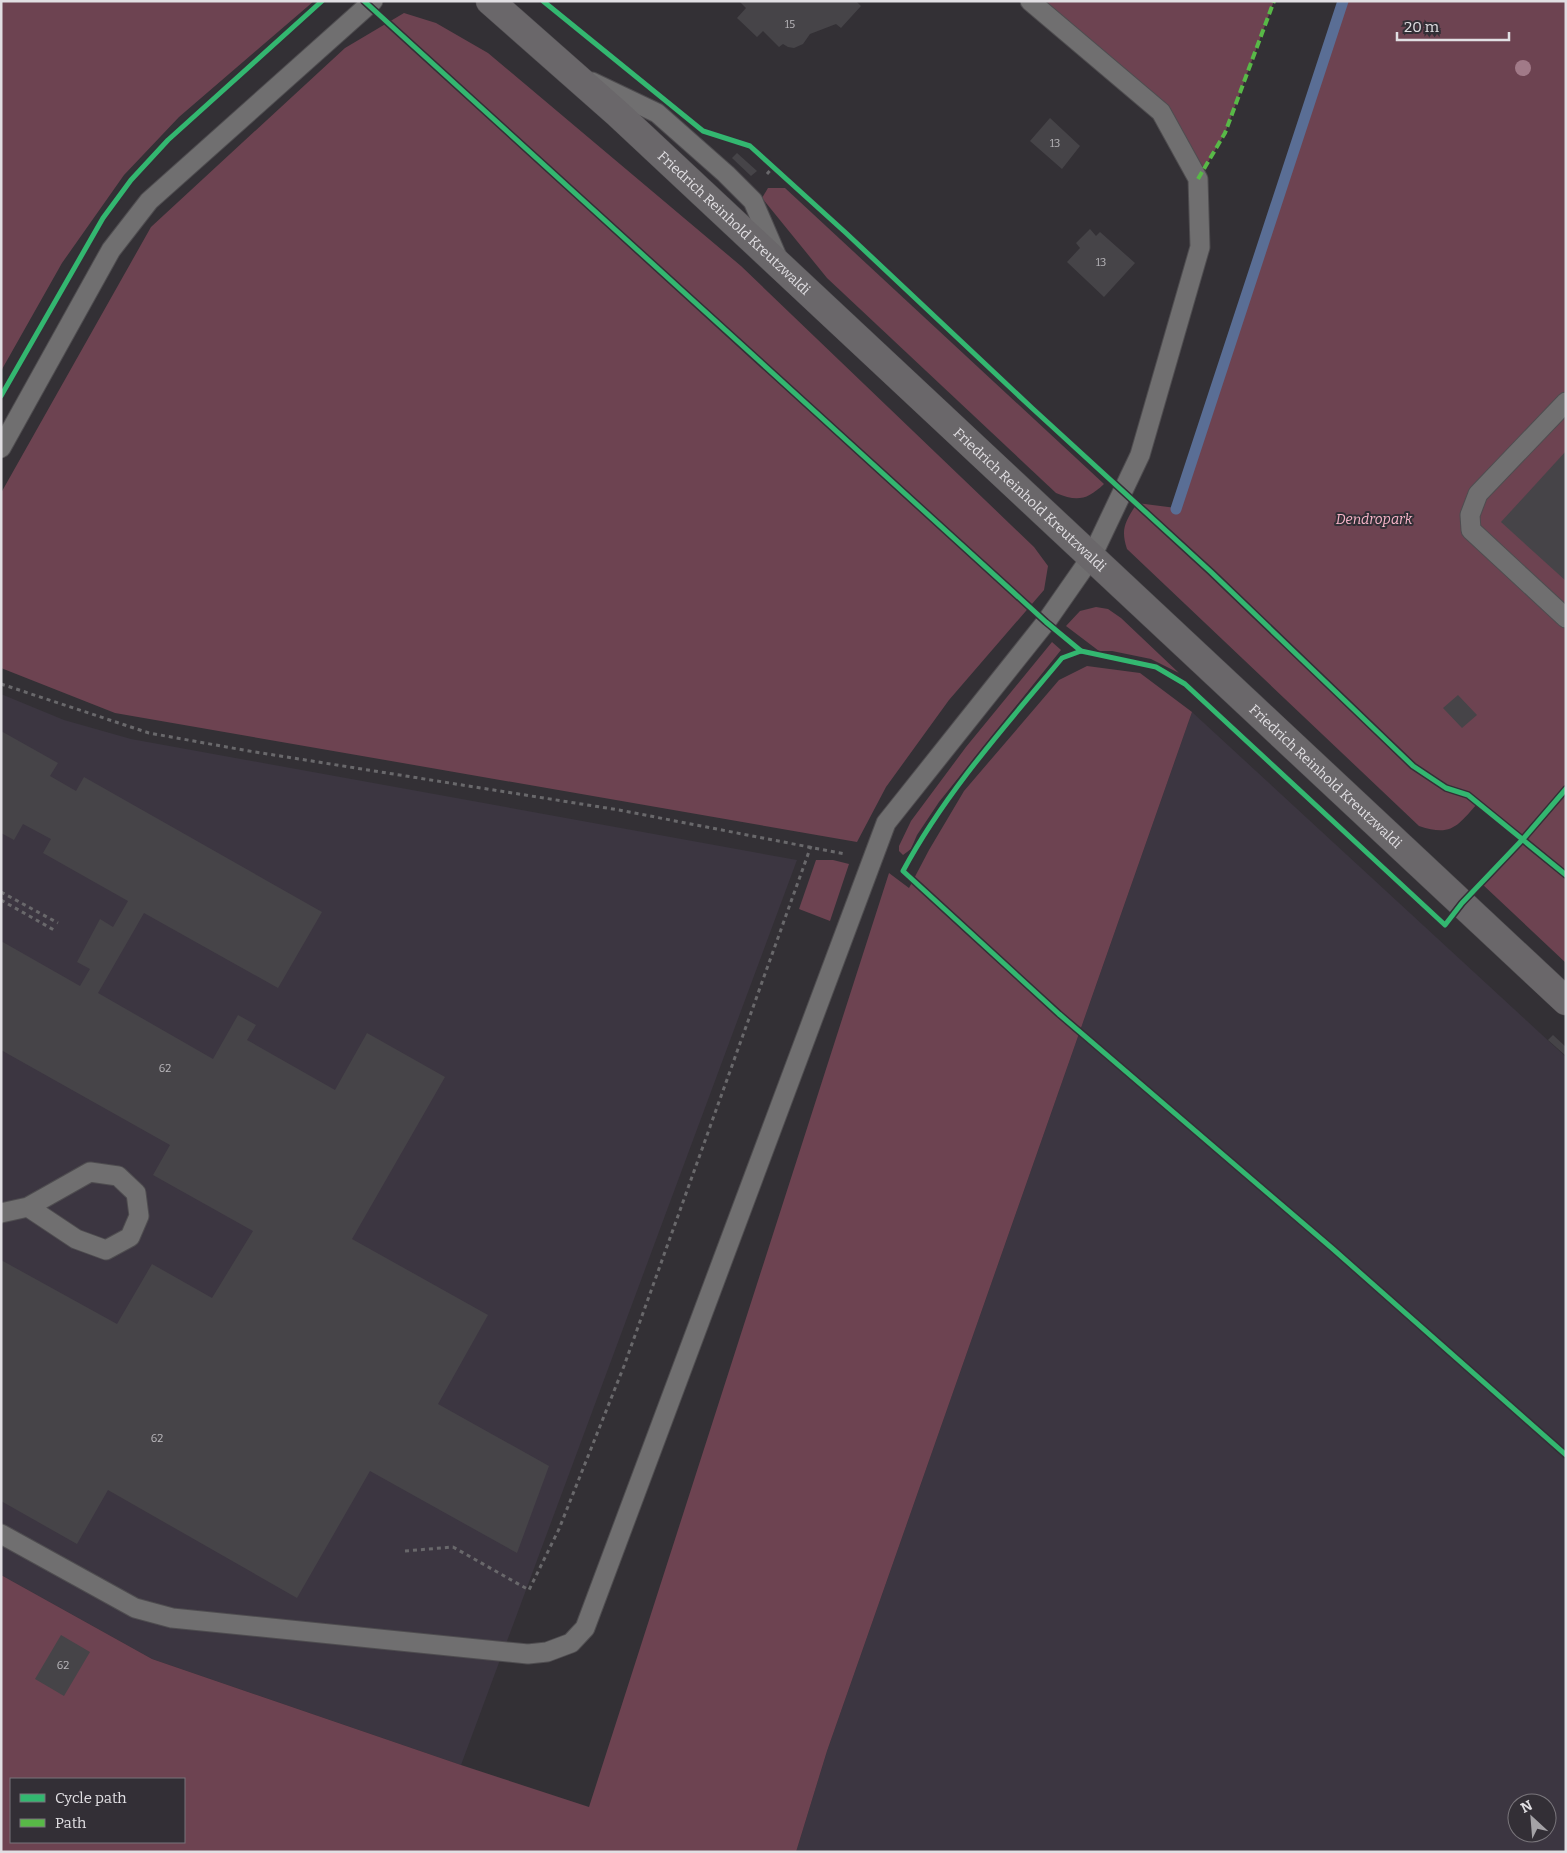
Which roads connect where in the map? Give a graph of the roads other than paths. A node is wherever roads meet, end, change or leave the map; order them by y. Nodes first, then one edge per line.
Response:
1 (373, 1) edge
2 (490, 1) edge
3 (1030, 1) edge
4 (1566, 402) edge
5 (1, 448) edge
6 (1092, 556) junction
7 (1566, 618) edge
8 (1566, 1001) edge
9 (28, 1208) junction
10 (1, 1213) edge
11 (1, 1534) edge

1 - 5 lane
2 - 6 main road, Friedrich Reinhold Kreutzwaldi
3 - 6 lane
4 - 7 lane
6 - 8 main road, Friedrich Reinhold Kreutzwaldi
6 - 11 lane
9 - 9 lane
9 - 10 lane

